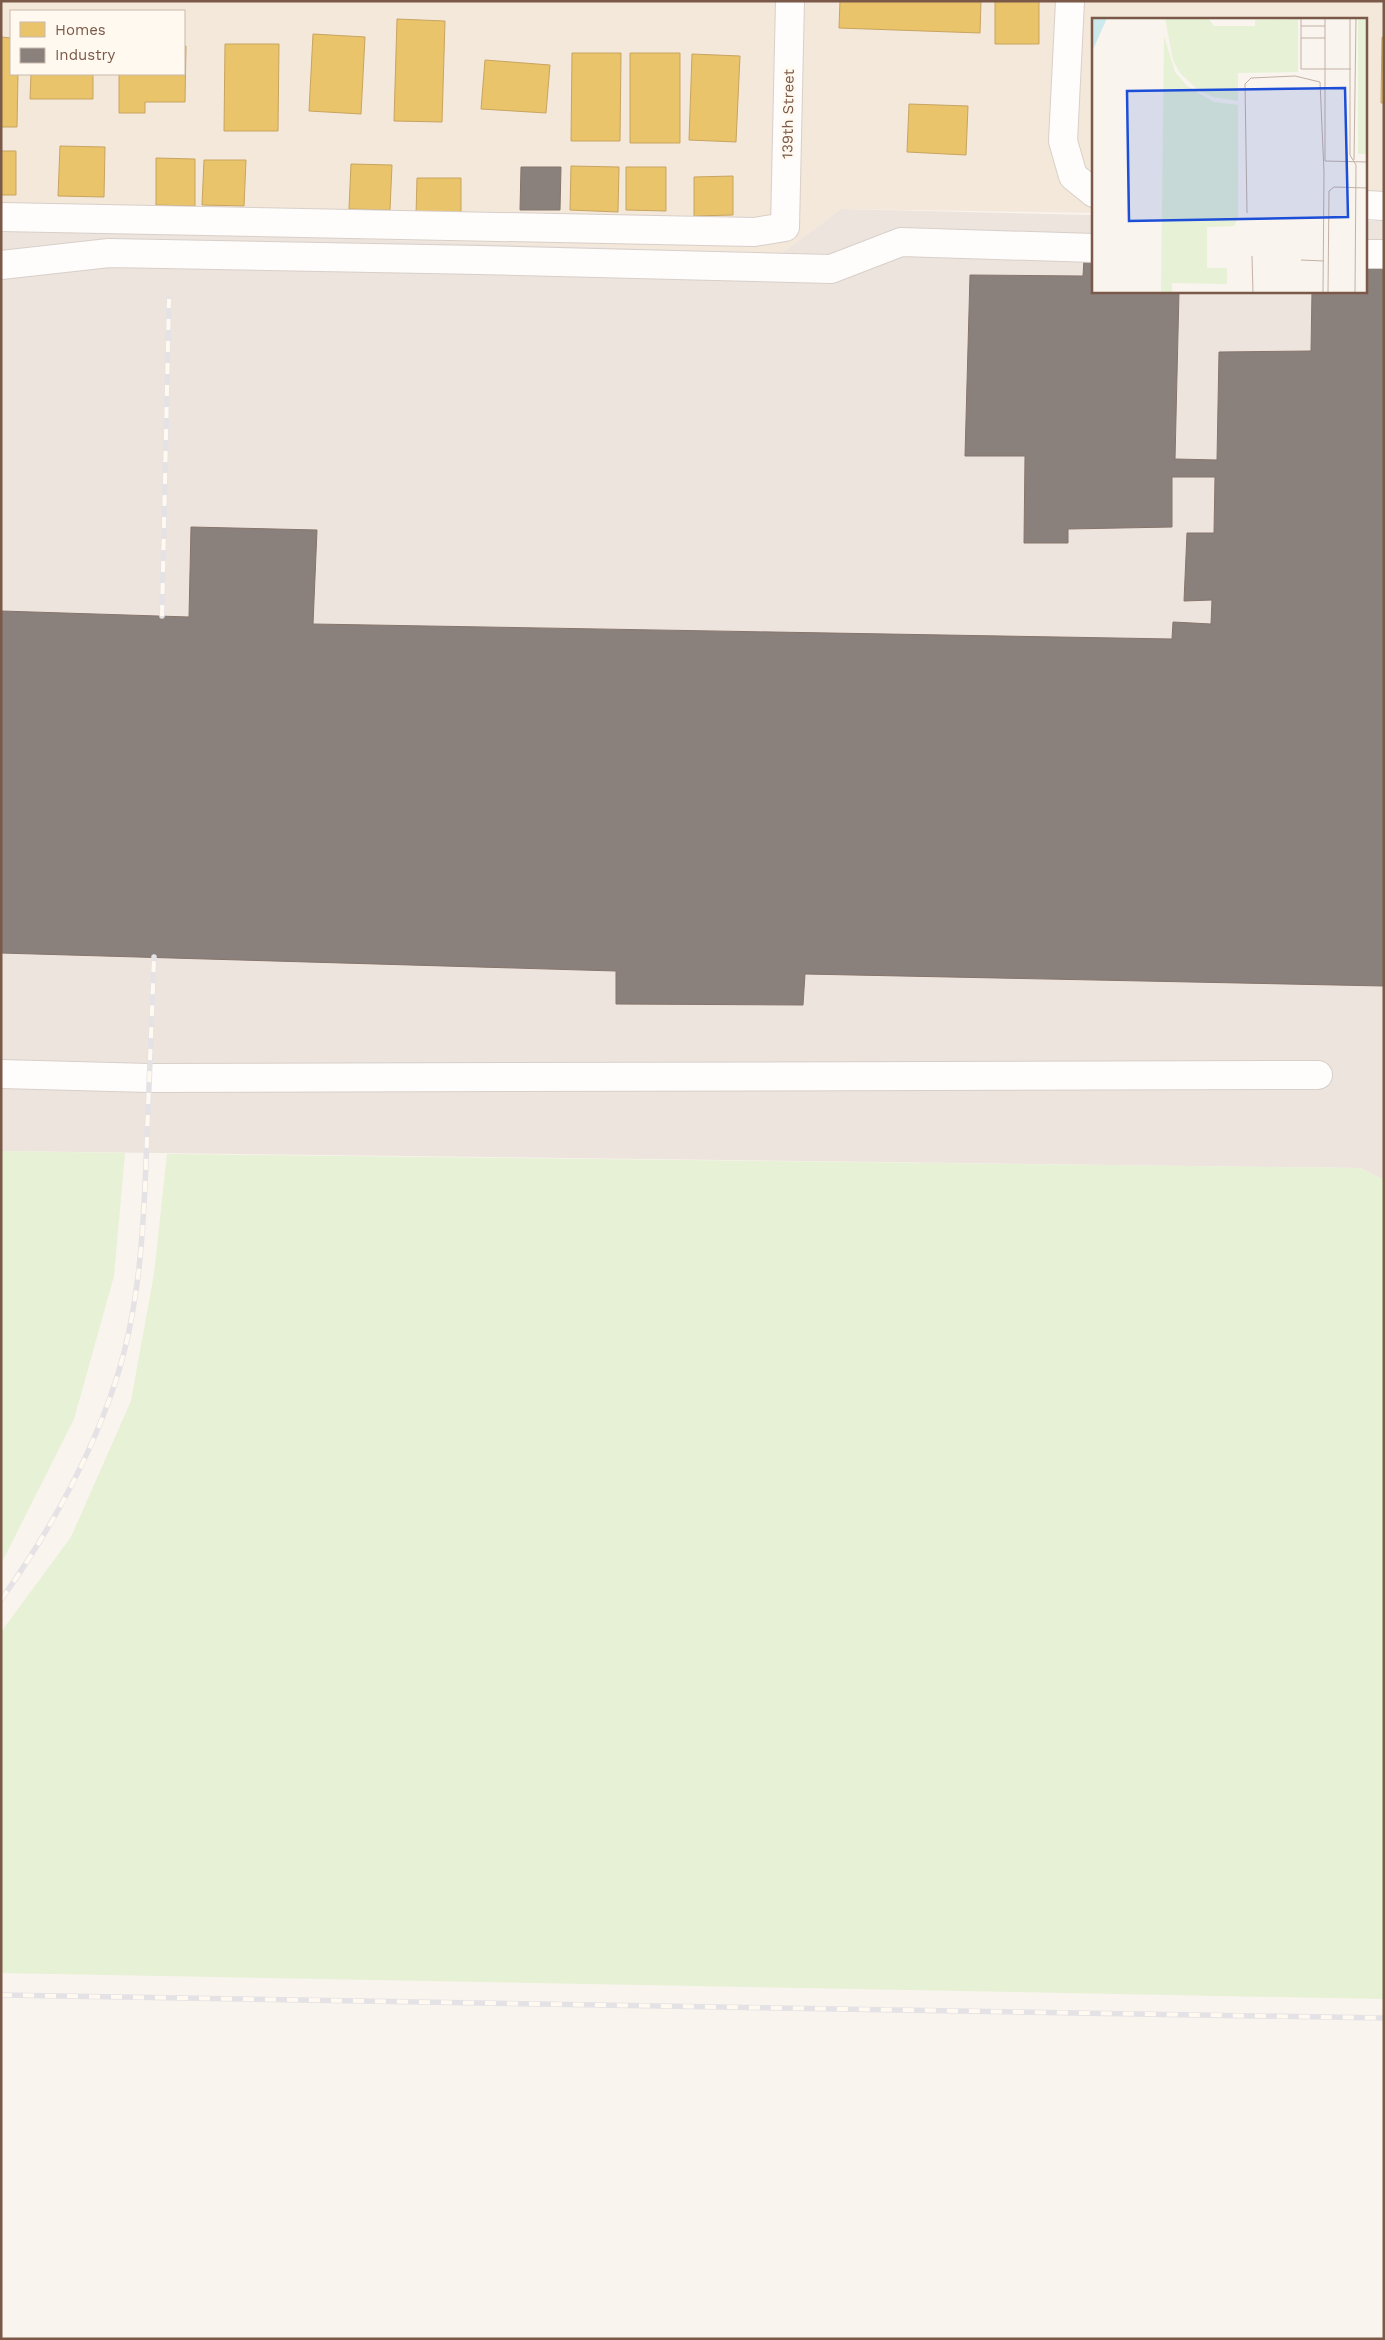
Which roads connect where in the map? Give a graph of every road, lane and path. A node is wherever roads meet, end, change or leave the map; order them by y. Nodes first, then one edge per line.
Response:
1 (790, 1) edge
2 (1070, 1) edge
3 (1092, 191) edge
4 (1368, 205) edge
5 (1384, 206) edge
6 (1, 217) edge
7 (1092, 248) edge
8 (1368, 254) edge
9 (1384, 254) edge
10 (1, 265) edge
11 (1, 1074) edge
12 (1318, 1075) dead end

1 - 6 street, 139th Street
2 - 3 street
4 - 5 street
7 - 10 street
8 - 9 street
11 - 12 street

